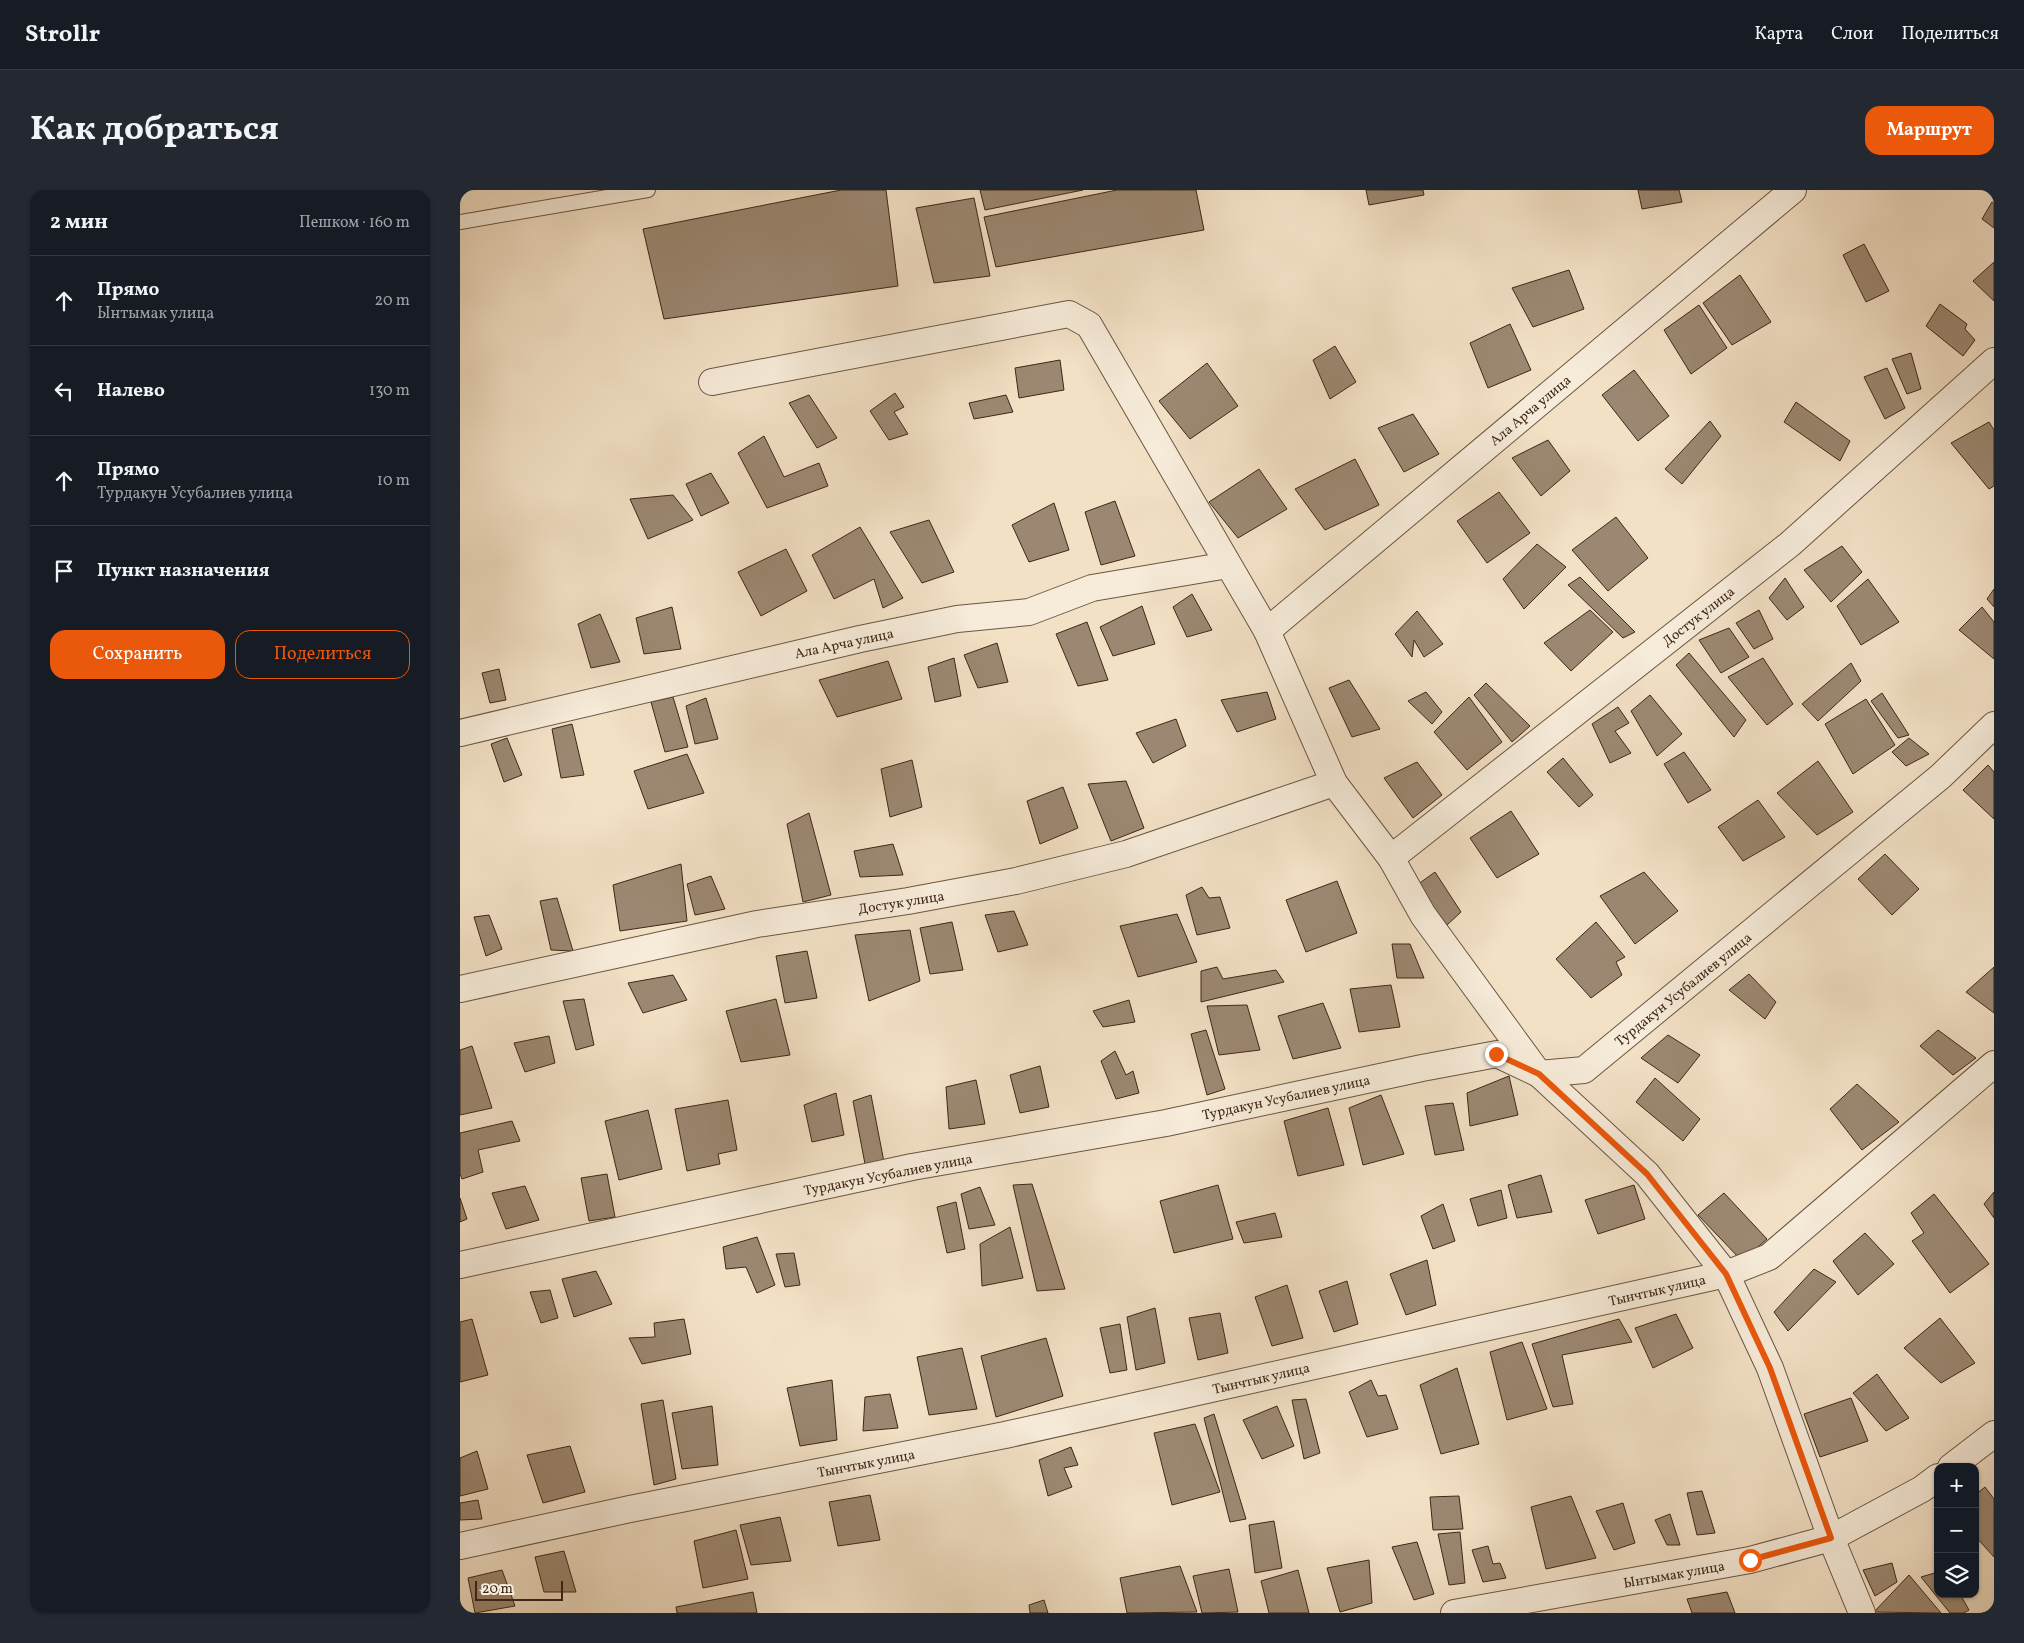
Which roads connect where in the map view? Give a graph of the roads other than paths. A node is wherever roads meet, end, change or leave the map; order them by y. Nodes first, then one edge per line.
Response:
1 (648, 190) edge
2 (1793, 190) edge
3 (460, 222) edge
4 (1994, 361) edge
5 (712, 382) dead end
6 (1228, 565) junction
7 (1267, 631) junction
8 (1994, 725) edge
9 (460, 733) edge
10 (1334, 783) junction
11 (1391, 858) junction
12 (460, 989) edge
13 (1994, 1064) edge
14 (1539, 1074) junction
15 (460, 1265) edge
16 (1726, 1274) junction
17 (1994, 1434) edge
18 (1957, 1463) edge
19 (1934, 1480) edge
20 (1831, 1538) junction
21 (460, 1546) edge
22 (1454, 1613) edge
23 (1862, 1613) edge

1 - 3 lane
2 - 7 street, Ала Арча улица
4 - 11 street, Достук улица
5 - 6 street
6 - 7 street
6 - 9 street, Ала Арча улица
7 - 10 street
8 - 14 street, Турдакун Усубалиев улица
10 - 11 street
10 - 12 street, Достук улица
11 - 14 street
13 - 16 street, Тынчтык улица
14 - 15 street, Турдакун Усубалиев улица
14 - 16 street
16 - 20 street
16 - 21 street, Тынчтык улица
17 - 18 street
19 - 20 street, Ынтымак улица
20 - 22 street, Ынтымак улица
20 - 23 street

